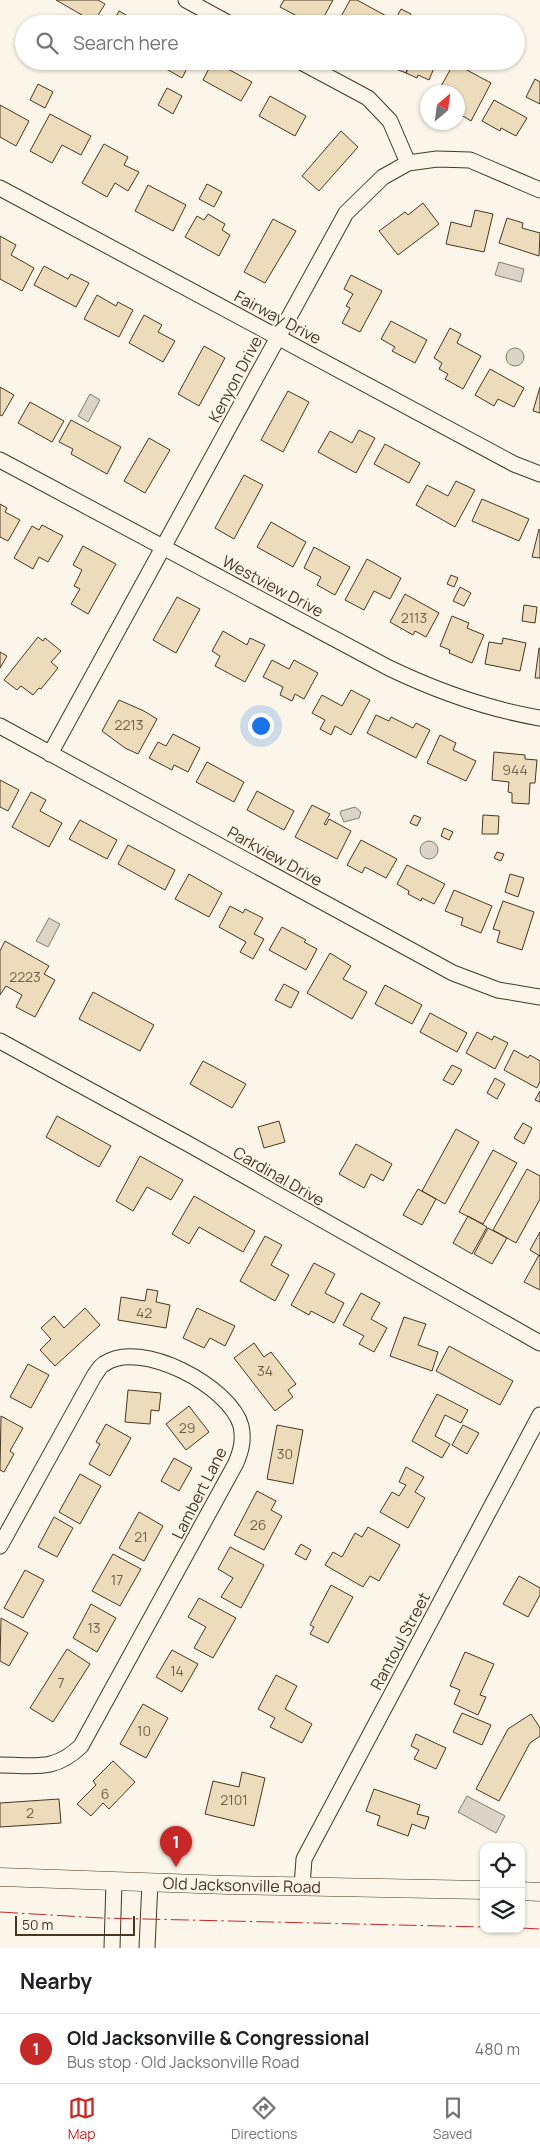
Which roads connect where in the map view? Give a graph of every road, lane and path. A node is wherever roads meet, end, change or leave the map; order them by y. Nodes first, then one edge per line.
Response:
1 (186, 0) edge
2 (214, 15) edge
3 (317, 70) edge
4 (408, 163) junction
5 (0, 188) edge
6 (540, 190) edge
7 (277, 337) junction
8 (0, 460) edge
9 (540, 474) edge
10 (164, 547) junction
11 (540, 718) edge
12 (0, 726) edge
13 (50, 754) junction
14 (540, 997) edge
15 (0, 1041) edge
16 (540, 1343) edge
17 (540, 1415) edge
18 (0, 1546) edge
19 (0, 1765) edge
20 (0, 1877) edge
21 (114, 1881) junction
22 (150, 1882) junction
23 (302, 1886) junction
24 (480, 1890) edge
25 (525, 1891) edge
26 (540, 1892) edge
27 (112, 1948) edge
28 (147, 1948) edge

1 - 2 street
3 - 4 street
4 - 6 street, Kenyon Drive
4 - 7 street, Kenyon Drive
5 - 7 street, Fairway Drive
7 - 9 street, Fairway Drive
7 - 10 street, Kenyon Drive
8 - 10 street, Westview Drive
10 - 11 street, Westview Drive
10 - 13 street, Kenyon Drive
12 - 13 street, Parkview Drive
13 - 14 street, Parkview Drive
15 - 16 street, Cardinal Drive
17 - 23 street, Rantoul Street
18 - 19 street, Lambert Lane
20 - 21 street, Old Jacksonville Road
21 - 22 street, Old Jacksonville Road
21 - 27 street
22 - 23 street, Old Jacksonville Road
22 - 28 street
23 - 24 street, Old Jacksonville Road
25 - 26 street

